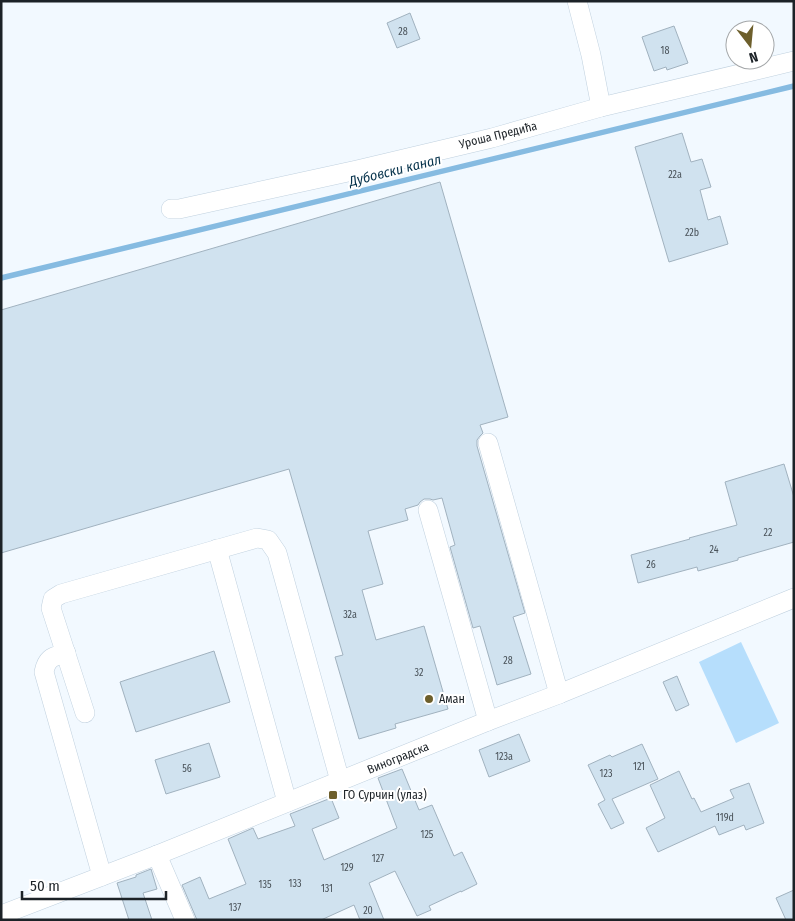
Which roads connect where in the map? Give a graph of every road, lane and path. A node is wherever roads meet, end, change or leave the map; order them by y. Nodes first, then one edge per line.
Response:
1 (577, 1) edge
2 (794, 61) edge
3 (601, 107) junction
4 (171, 209) dead end
5 (488, 443) dead end
6 (428, 510) dead end
7 (217, 549) junction
8 (794, 598) edge
9 (66, 653) junction
10 (559, 694) junction
11 (85, 713) dead end
12 (488, 721) junction
13 (340, 781) junction
14 (287, 802) junction
15 (156, 855) junction
16 (102, 876) junction
17 (1, 915) edge
18 (184, 920) edge

1 - 3 street
2 - 3 street, Уроша Предића
3 - 4 street, Уроша Предића
5 - 10 street
6 - 12 street
7 - 9 street
7 - 13 street
7 - 14 street
8 - 10 street, Виноградска
9 - 11 street
9 - 16 street
10 - 12 street, Виноградска
12 - 13 street, Виноградска
13 - 14 street, Виноградска
14 - 15 street, Виноградска
15 - 16 street, Виноградска
15 - 18 street
16 - 17 street, Виноградска

